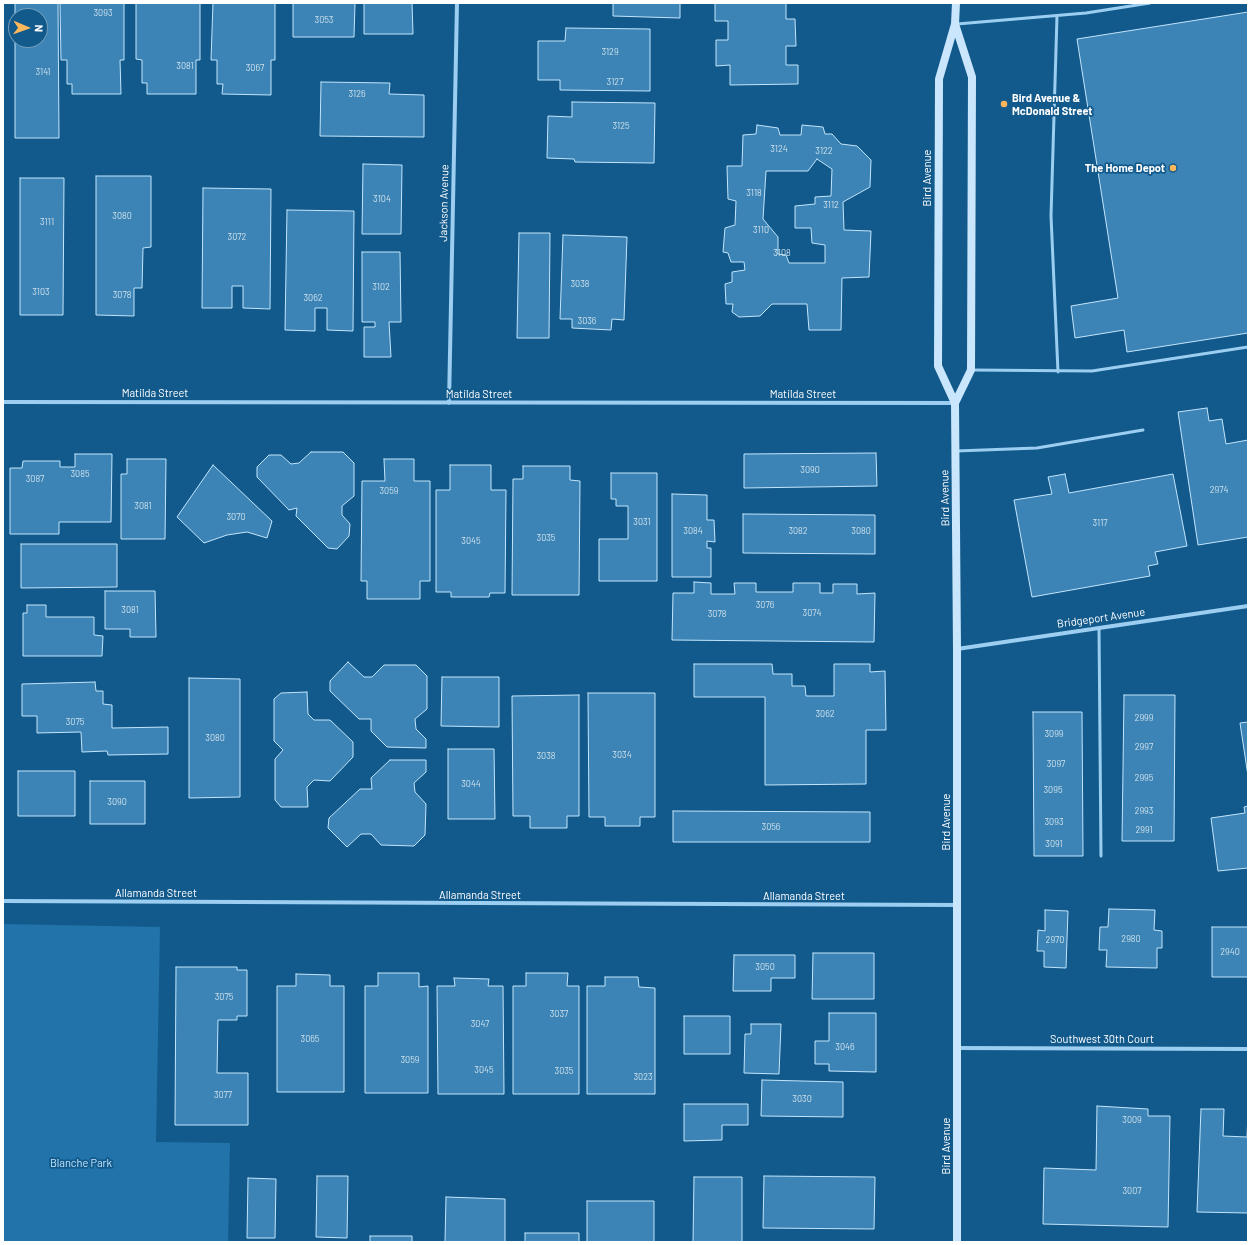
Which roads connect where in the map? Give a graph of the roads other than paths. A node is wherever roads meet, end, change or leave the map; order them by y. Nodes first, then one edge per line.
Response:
1 (456, 3) edge
2 (956, 3) edge
3 (1150, 3) edge
4 (1058, 16) junction
5 (955, 24) junction
6 (1248, 347) edge
7 (971, 370) junction
8 (1058, 372) junction
9 (3, 402) edge
10 (449, 403) junction
11 (955, 403) junction
12 (1143, 430) dead end
13 (956, 450) junction
14 (1248, 606) edge
15 (1099, 628) junction
16 (958, 649) junction
17 (1101, 856) dead end
18 (3, 902) edge
19 (957, 905) junction
20 (957, 1048) junction
21 (1248, 1049) edge
22 (957, 1242) edge

1 - 10 street, Jackson Avenue
2 - 5 street, Bird Avenue
3 - 4 lane
4 - 5 lane
4 - 8 lane
5 - 7 street, Bird Avenue
5 - 11 street, Bird Avenue
6 - 8 lane
7 - 8 lane
7 - 11 street, Bird Avenue
9 - 10 street, Matilda Street
10 - 11 street, Matilda Street
11 - 13 street, Bird Avenue
12 - 13 lane
13 - 16 street, Bird Avenue
14 - 15 street, Bridgeport Avenue
15 - 16 street, Bridgeport Avenue
15 - 17 lane
16 - 19 street, Bird Avenue
18 - 19 street, Allamanda Street
19 - 20 street, Bird Avenue
20 - 21 street, Southwest 30th Court
20 - 22 street, Bird Avenue

